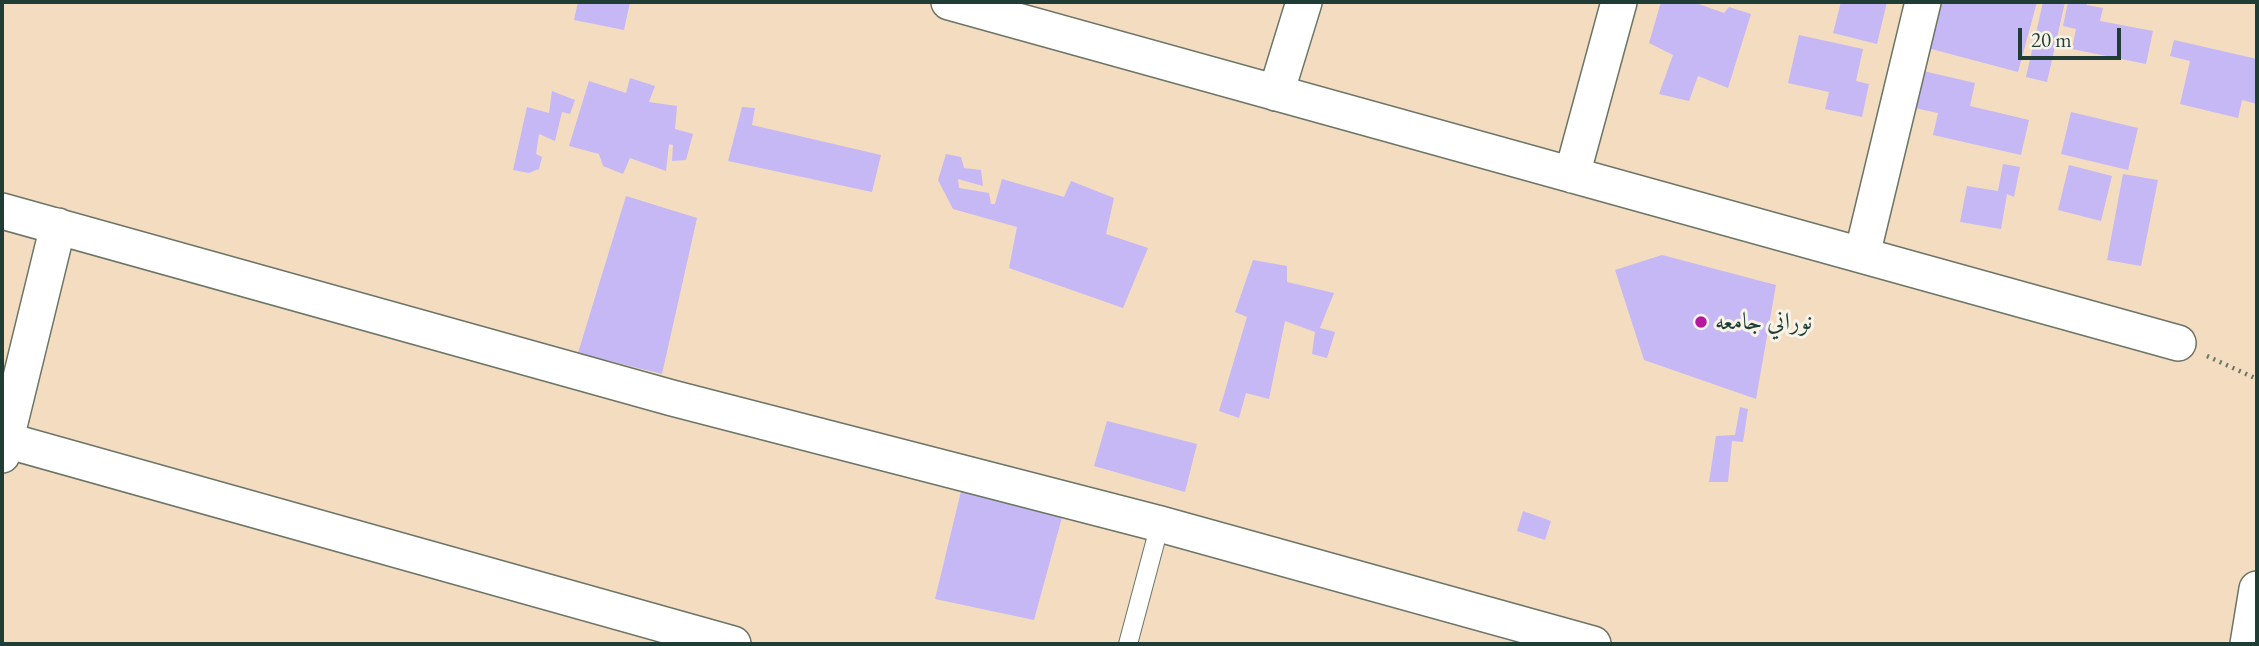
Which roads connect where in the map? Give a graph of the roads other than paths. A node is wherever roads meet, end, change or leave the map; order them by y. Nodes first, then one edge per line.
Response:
1 (948, 2) edge
2 (1304, 2) edge
3 (1619, 2) edge
4 (1923, 2) edge
5 (1007, 9) edge
6 (1276, 93) junction
7 (1572, 175) junction
8 (2, 211) edge
9 (58, 226) junction
10 (1862, 255) junction
11 (2178, 343) road end
12 (3, 445) edge
13 (1160, 524) junction
14 (2257, 589) edge
15 (733, 644) edge
16 (1128, 644) edge
17 (1593, 644) edge
18 (2248, 644) edge

1 - 5 street
2 - 6 street
3 - 7 street
4 - 10 street
5 - 6 street
6 - 7 street
7 - 10 street
8 - 9 street
9 - 12 street
9 - 13 street
10 - 11 street
12 - 15 street
13 - 16 lane
13 - 17 street
14 - 18 street

